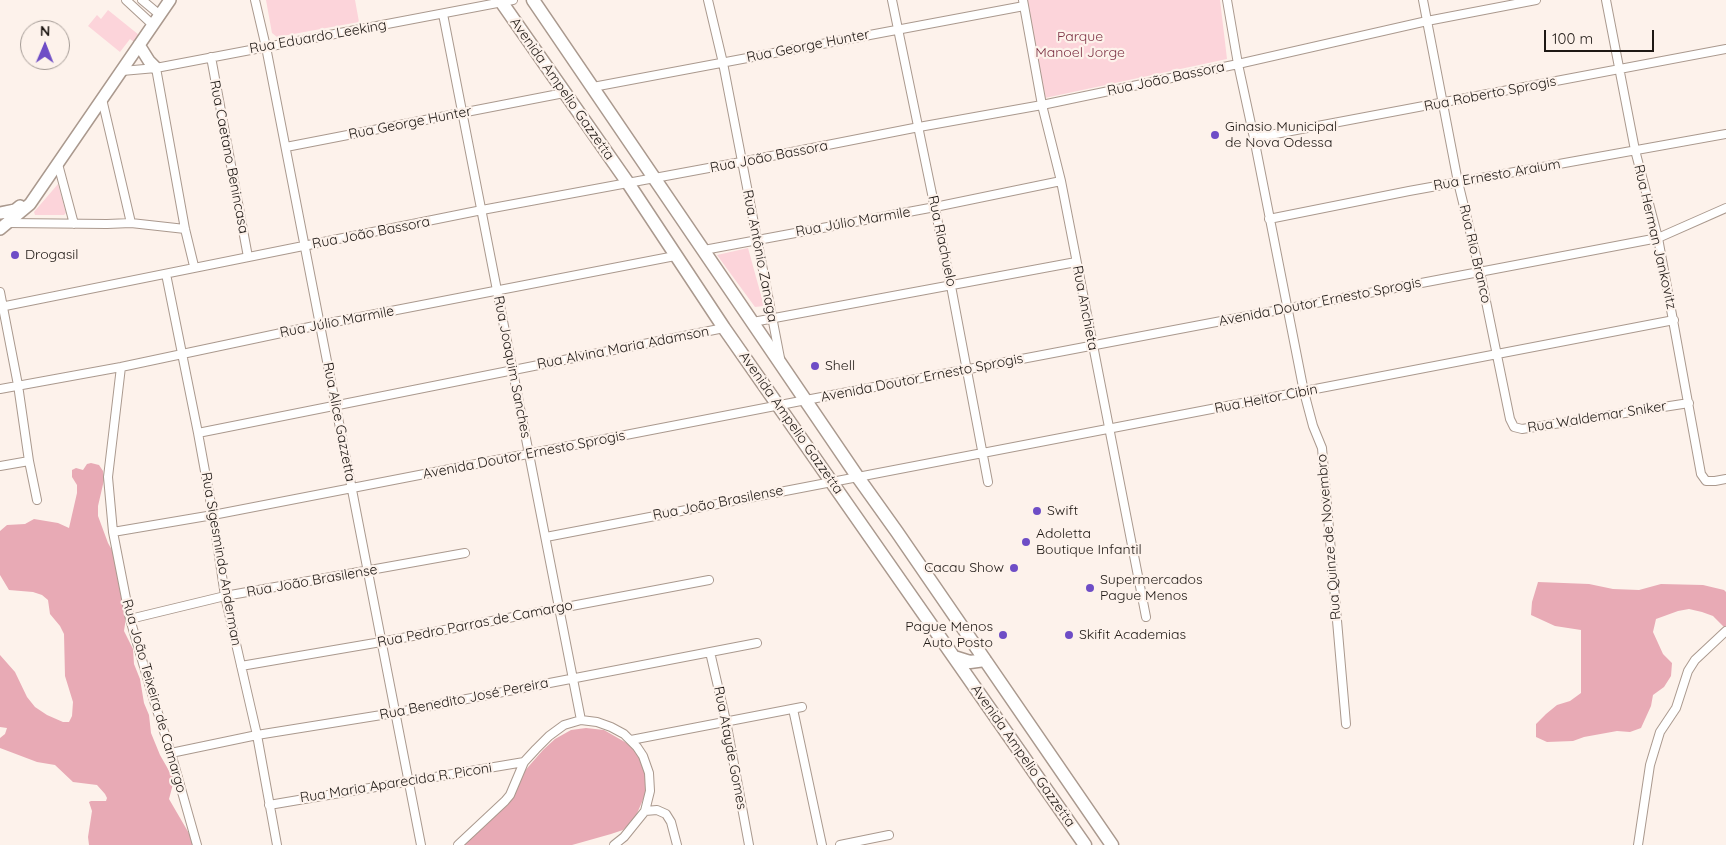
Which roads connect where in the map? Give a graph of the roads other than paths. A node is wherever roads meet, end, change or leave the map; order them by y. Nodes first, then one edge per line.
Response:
1 (126, 0) edge
2 (170, 0) edge
3 (255, 0) edge
4 (533, 0) edge
5 (708, 0) edge
6 (892, 0) edge
7 (1227, 0) edge
8 (1423, 0) edge
9 (1536, 0) edge
10 (1606, 0) edge
11 (143, 1) edge
12 (505, 1) edge
13 (1023, 3) edge
14 (138, 11) junction
15 (443, 14) junction
16 (160, 15) junction
17 (1427, 21) junction
18 (153, 25) junction
19 (898, 29) junction
20 (140, 45) junction
21 (266, 47) junction
22 (1726, 49) edge
23 (211, 57) junction
24 (723, 63) junction
25 (1238, 64) junction
26 (156, 68) junction
27 (1621, 70) junction
28 (122, 71) junction
29 (592, 87) junction
30 (564, 93) junction
31 (102, 99) junction
32 (1443, 103) junction
33 (1042, 105) junction
34 (463, 113) junction
35 (919, 127) junction
36 (1726, 134) edge
37 (1254, 138) junction
38 (286, 147) junction
39 (1635, 150) junction
40 (741, 162) junction
41 (58, 164) junction
42 (654, 178) junction
43 (1061, 181) junction
44 (1458, 182) junction
45 (628, 183) junction
46 (34, 197) junction
47 (935, 208) junction
48 (1726, 208) edge
49 (482, 210) junction
50 (0, 213) edge
51 (1269, 219) junction
52 (131, 223) junction
53 (74, 224) junction
54 (4, 226) edge
55 (185, 229) junction
56 (1658, 238) junction
57 (757, 239) junction
58 (304, 246) junction
59 (704, 250) junction
60 (248, 256) junction
61 (675, 256) junction
62 (1076, 262) junction
63 (194, 266) junction
64 (1480, 272) junction
65 (166, 274) junction
66 (951, 286) junction
67 (496, 291) junction
68 (0, 292) edge
69 (1, 306) edge
70 (1288, 308) junction
71 (772, 318) junction
72 (1674, 320) junction
73 (753, 322) junction
74 (319, 325) junction
75 (724, 328) junction
76 (1093, 346) junction
77 (1497, 353) junction
78 (182, 354) junction
79 (781, 365) junction
80 (120, 367) junction
81 (513, 370) junction
82 (966, 370) junction
83 (18, 385) junction
84 (0, 389) edge
85 (1304, 392) junction
86 (806, 400) junction
87 (1689, 403) junction
88 (334, 405) junction
89 (779, 405) junction
90 (1510, 420) joint
91 (1109, 429) junction
92 (198, 433) junction
93 (983, 452) junction
94 (529, 454) junction
95 (29, 461) junction
96 (0, 466) edge
97 (857, 476) junction
98 (1726, 479) edge
99 (832, 481) junction
100 (988, 482) dead end
101 (352, 488) junction
102 (36, 500) dead end
103 (213, 515) junction
104 (113, 532) junction
105 (546, 537) junction
106 (465, 553) dead end
107 (367, 572) junction
108 (709, 580) dead end
109 (225, 596) junction
110 (559, 608) junction
111 (1146, 617) dead end
112 (130, 619) junction
113 (1726, 631) edge
114 (381, 642) junction
115 (758, 643) dead end
116 (710, 652) junction
117 (954, 656) junction
118 (985, 660) junction
119 (241, 666) junction
120 (573, 678) junction
121 (802, 707) dead end
122 (793, 709) junction
123 (394, 713) junction
124 (581, 720) junction
125 (726, 721) junction
126 (1346, 724) dead end
127 (257, 735) junction
128 (631, 740) junction
129 (171, 753) junction
130 (524, 762) junction
131 (409, 781) junction
132 (269, 805) junction
133 (646, 811) junction
134 (889, 835) dead end
135 (197, 845) edge
136 (277, 845) edge
137 (421, 845) edge
138 (458, 845) edge
139 (614, 845) edge
140 (678, 845) edge
141 (749, 845) edge
142 (822, 845) edge
143 (840, 845) edge
144 (1085, 845) edge
145 (1112, 845) edge
146 (1638, 845) edge

1 - 14 street
2 - 16 main road
3 - 21 street, Rua Alice Gazzetta
4 - 29 main road, Avenida Ampelio Gazzetta
5 - 24 street, Rua Antônio Zanaga
6 - 19 street, Rua Riachuelo
7 - 25 street, Rua Quinze de Novembro
8 - 17 street, Rua Rio Branco
9 - 17 street, Rua João Bassora
10 - 27 street, Rua Herman Jankovitz
11 - 14 street
11 - 16 street
12 - 15 street, Rua Eduardo Leeking
12 - 30 main road, Avenida Ampelio Gazzetta
13 - 19 street, Rua George Hunter
13 - 33 street, Rua Anchieta
14 - 18 street
15 - 21 street, Rua Eduardo Leeking
15 - 34 street, Rua Joaquim Sanches
16 - 18 main road
17 - 25 street, Rua João Bassora
17 - 32 street, Rua Rio Branco
18 - 20 main road
19 - 24 street, Rua George Hunter
19 - 35 street, Rua Riachuelo
20 - 26 main road
20 - 28 main road
21 - 23 street, Rua Eduardo Leeking
21 - 38 street, Rua Alice Gazzetta
22 - 27 street, Rua Roberto Sprogis
23 - 26 street, Rua Eduardo Leeking
23 - 60 street, Rua Caetano Benincasa
24 - 29 street, Rua George Hunter
24 - 40 street, Rua Antônio Zanaga
25 - 33 street, Rua João Bassora
25 - 37 street, Rua Quinze de Novembro
26 - 28 street, Rua Eduardo Leeking
26 - 55 street
27 - 32 street, Rua Roberto Sprogis
27 - 39 street, Rua Herman Jankovitz
28 - 31 main road
29 - 42 main road, Avenida Ampelio Gazzetta
30 - 34 street, Rua George Hunter
30 - 45 main road, Avenida Ampelio Gazzetta
31 - 41 main road
31 - 52 street
32 - 37 street, Rua Roberto Sprogis
32 - 44 street, Rua Rio Branco
33 - 35 street, Rua João Bassora
33 - 43 street, Rua Anchieta
34 - 38 street, Rua George Hunter
34 - 49 street, Rua Joaquim Sanches
35 - 40 street, Rua João Bassora
35 - 47 street, Rua Riachuelo
36 - 39 street, Rua Ernesto Araium
37 - 51 street, Rua Quinze de Novembro
38 - 58 street, Rua Alice Gazzetta
39 - 44 street, Rua Ernesto Araium
39 - 56 street, Rua Herman Jankovitz
40 - 42 street, Rua João Bassora
40 - 57 street, Rua Antônio Zanaga
41 - 46 main road
41 - 53 street
42 - 45 street, Rua João Bassora
42 - 59 main road, Avenida Ampelio Gazzetta
43 - 47 street, Rua Júlio Marmile
43 - 62 street, Rua Anchieta
44 - 51 street, Rua Ernesto Araium
44 - 64 street, Rua Rio Branco
45 - 49 street, Rua João Bassora
45 - 61 main road, Avenida Ampelio Gazzetta
46 - 50 main road
46 - 54 main road
47 - 57 street, Rua Júlio Marmile
47 - 66 street, Rua Riachuelo
48 - 56 street, Avenida Doutor Ernesto Sprogis
49 - 58 street, Rua João Bassora
49 - 67 street, Rua Joaquim Sanches
51 - 70 street, Rua Quinze de Novembro
52 - 53 street
52 - 55 street
53 - 54 street
55 - 63 street
56 - 64 street, Avenida Doutor Ernesto Sprogis
56 - 72 street, Rua Herman Jankovitz
57 - 59 street, Rua Júlio Marmile
57 - 71 street, Rua Antônio Zanaga
58 - 60 street, Rua João Bassora
58 - 74 street, Rua Alice Gazzetta
59 - 73 main road, Avenida Ampelio Gazzetta
60 - 63 street, Rua João Bassora
61 - 67 street, Rua Júlio Marmile
61 - 75 main road, Avenida Ampelio Gazzetta
62 - 66 street
62 - 76 street, Rua Anchieta
63 - 65 street, Rua João Bassora
64 - 70 street, Avenida Doutor Ernesto Sprogis
64 - 77 street, Rua Rio Branco
65 - 69 street, Rua João Bassora
65 - 78 street, Rua Sigesmindo Anderman
66 - 71 street
66 - 82 street, Rua Riachuelo
67 - 74 street, Rua Júlio Marmile
67 - 81 street, Rua Joaquim Sanches
68 - 69 street
69 - 83 street
70 - 76 street, Avenida Doutor Ernesto Sprogis
70 - 85 street, Rua Quinze de Novembro
71 - 73 street
71 - 79 street, Rua Antônio Zanaga
72 - 77 street, Rua Heitor Cibin
72 - 87 street, Rua Herman Jankovitz
73 - 79 main road, Avenida Ampelio Gazzetta
74 - 78 street, Rua Júlio Marmile
74 - 88 street, Rua Alice Gazzetta
75 - 81 street, Rua Alvina Maria Adamson
75 - 89 main road, Avenida Ampelio Gazzetta
76 - 82 street, Avenida Doutor Ernesto Sprogis
76 - 91 street, Rua Anchieta
77 - 85 street, Rua Heitor Cibin
77 - 90 street, Rua Rio Branco
78 - 80 street, Rua Júlio Marmile
78 - 92 street, Rua Sigesmindo Anderman
79 - 86 main road, Avenida Ampelio Gazzetta
80 - 83 street, Rua Júlio Marmile
80 - 104 street, Rua João Teixeira de Camargo
81 - 88 street, Rua Alvina Maria Adamson
81 - 94 street, Rua Joaquim Sanches
82 - 86 street, Avenida Doutor Ernesto Sprogis
82 - 93 street, Rua Riachuelo
83 - 84 street, Rua Júlio Marmile
83 - 95 street
85 - 91 street, Rua Heitor Cibin
85 - 126 street, Rua Quinze de Novembro
86 - 89 street, Avenida Doutor Ernesto Sprogis
86 - 97 main road, Avenida Ampelio Gazzetta
87 - 90 street, Rua Waldemar Sniker
87 - 98 street, Rua Herman Jankovitz
88 - 92 street, Rua Alvina Maria Adamson
88 - 101 street, Rua Alice Gazzetta
89 - 94 street, Avenida Doutor Ernesto Sprogis
89 - 99 main road, Avenida Ampelio Gazzetta
91 - 93 street, Rua Heitor Cibin
91 - 111 street, Rua Anchieta
92 - 103 street, Rua Sigesmindo Anderman
93 - 97 street, Rua Heitor Cibin
93 - 100 street, Rua Riachuelo
94 - 101 street, Avenida Doutor Ernesto Sprogis
94 - 105 street, Rua Joaquim Sanches
95 - 96 street
95 - 102 street
97 - 99 street, Rua João Brasilense
97 - 118 main road, Avenida Ampelio Gazzetta
99 - 105 street, Rua João Brasilense
99 - 117 main road, Avenida Ampelio Gazzetta
101 - 103 street, Avenida Doutor Ernesto Sprogis
101 - 107 street, Rua Alice Gazzetta
103 - 104 street, Avenida Doutor Ernesto Sprogis
103 - 109 street, Rua Sigesmindo Anderman
104 - 112 street, Rua João Teixeira de Camargo
105 - 110 street, Rua Joaquim Sanches
106 - 107 street, Rua João Brasilense
107 - 109 street, Rua João Brasilense
107 - 114 street, Rua Alice Gazzetta
108 - 110 street, Rua Pedro Parras de Camargo
109 - 112 street, Rua João Brasilense
109 - 119 street, Rua Sigesmindo Anderman
110 - 114 street, Rua Pedro Parras de Camargo
110 - 120 street, Rua Joaquim Sanches
112 - 129 street, Rua João Teixeira de Camargo
113 - 146 street
114 - 119 street, Rua Pedro Parras de Camargo
114 - 123 street, Rua Alice Gazzetta
115 - 116 street, Rua Benedito José Pereira
116 - 120 street, Rua Benedito José Pereira
116 - 125 street, Rua Atayde Gomes
117 - 118 main road
117 - 144 main road, Avenida Ampelio Gazzetta
118 - 145 main road, Avenida Ampelio Gazzetta
119 - 127 street, Rua Sigesmindo Anderman
120 - 123 street, Rua Benedito José Pereira
120 - 124 street, Rua Joaquim Sanches
121 - 122 street
122 - 125 street
122 - 142 street
123 - 127 street, Rua Benedito José Pereira
123 - 131 street, Rua Alice Gazzetta
124 - 128 street
124 - 130 street
125 - 128 street
125 - 141 street, Rua Atayde Gomes
127 - 129 street, Rua Benedito José Pereira
127 - 132 street, Rua Sigesmindo Anderman
128 - 133 street
129 - 135 street, Rua João Teixeira de Camargo
130 - 131 street, Rua Maria Aparecida R. Piconi
130 - 138 street
131 - 132 street, Rua Maria Aparecida R. Piconi
131 - 137 street, Rua Alice Gazzetta
132 - 136 street, Rua Sigesmindo Anderman
133 - 139 street
133 - 140 street
134 - 143 street

